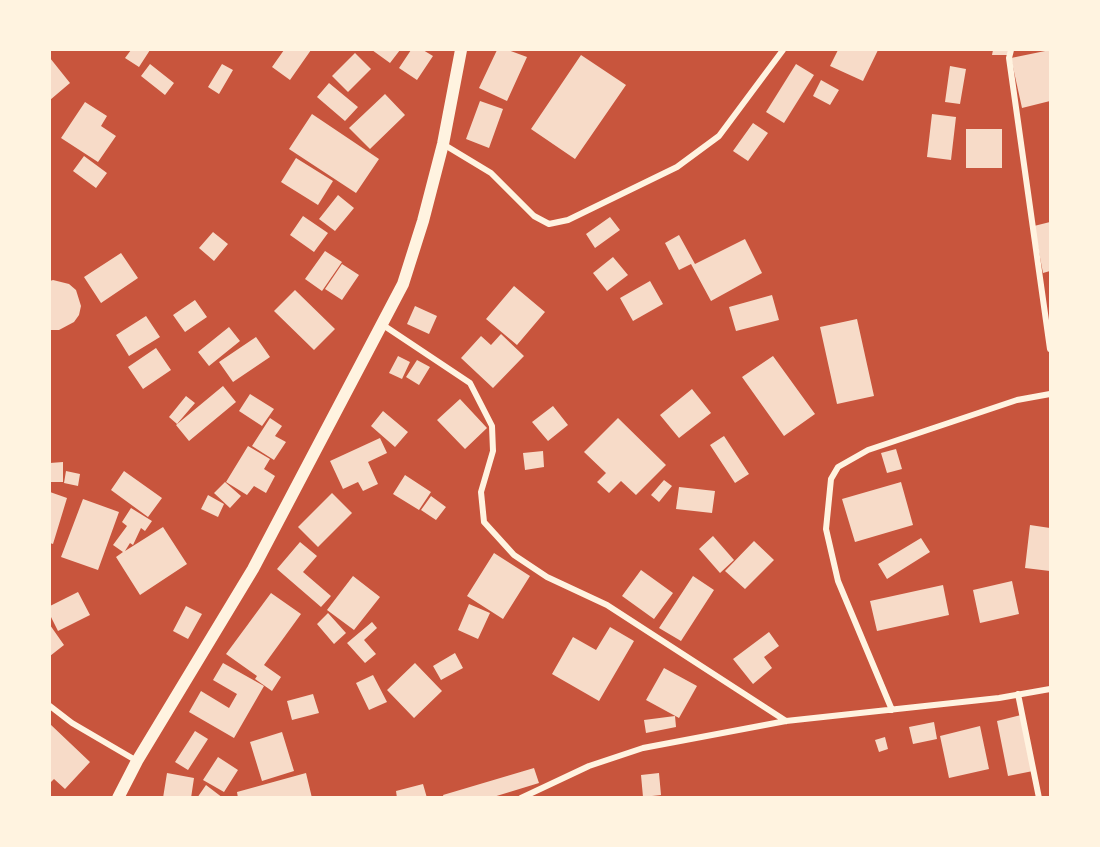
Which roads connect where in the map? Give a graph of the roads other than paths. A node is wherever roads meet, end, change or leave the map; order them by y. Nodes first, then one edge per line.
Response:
1 (461, 50) edge
2 (783, 50) edge
3 (1011, 50) edge
4 (442, 144) junction
5 (383, 325) junction
6 (1050, 349) edge
7 (1050, 394) edge
8 (1050, 689) edge
9 (1018, 694) junction
10 (50, 706) edge
11 (892, 710) junction
12 (786, 721) junction
13 (137, 761) junction
14 (118, 798) edge
15 (521, 798) edge
16 (1039, 798) edge

1 - 4 main road
2 - 4 street
3 - 6 street
4 - 5 main road
5 - 12 street
5 - 13 main road
7 - 11 street
8 - 9 street
9 - 11 street
9 - 16 street
10 - 13 street
11 - 12 street
12 - 15 street
13 - 14 main road

